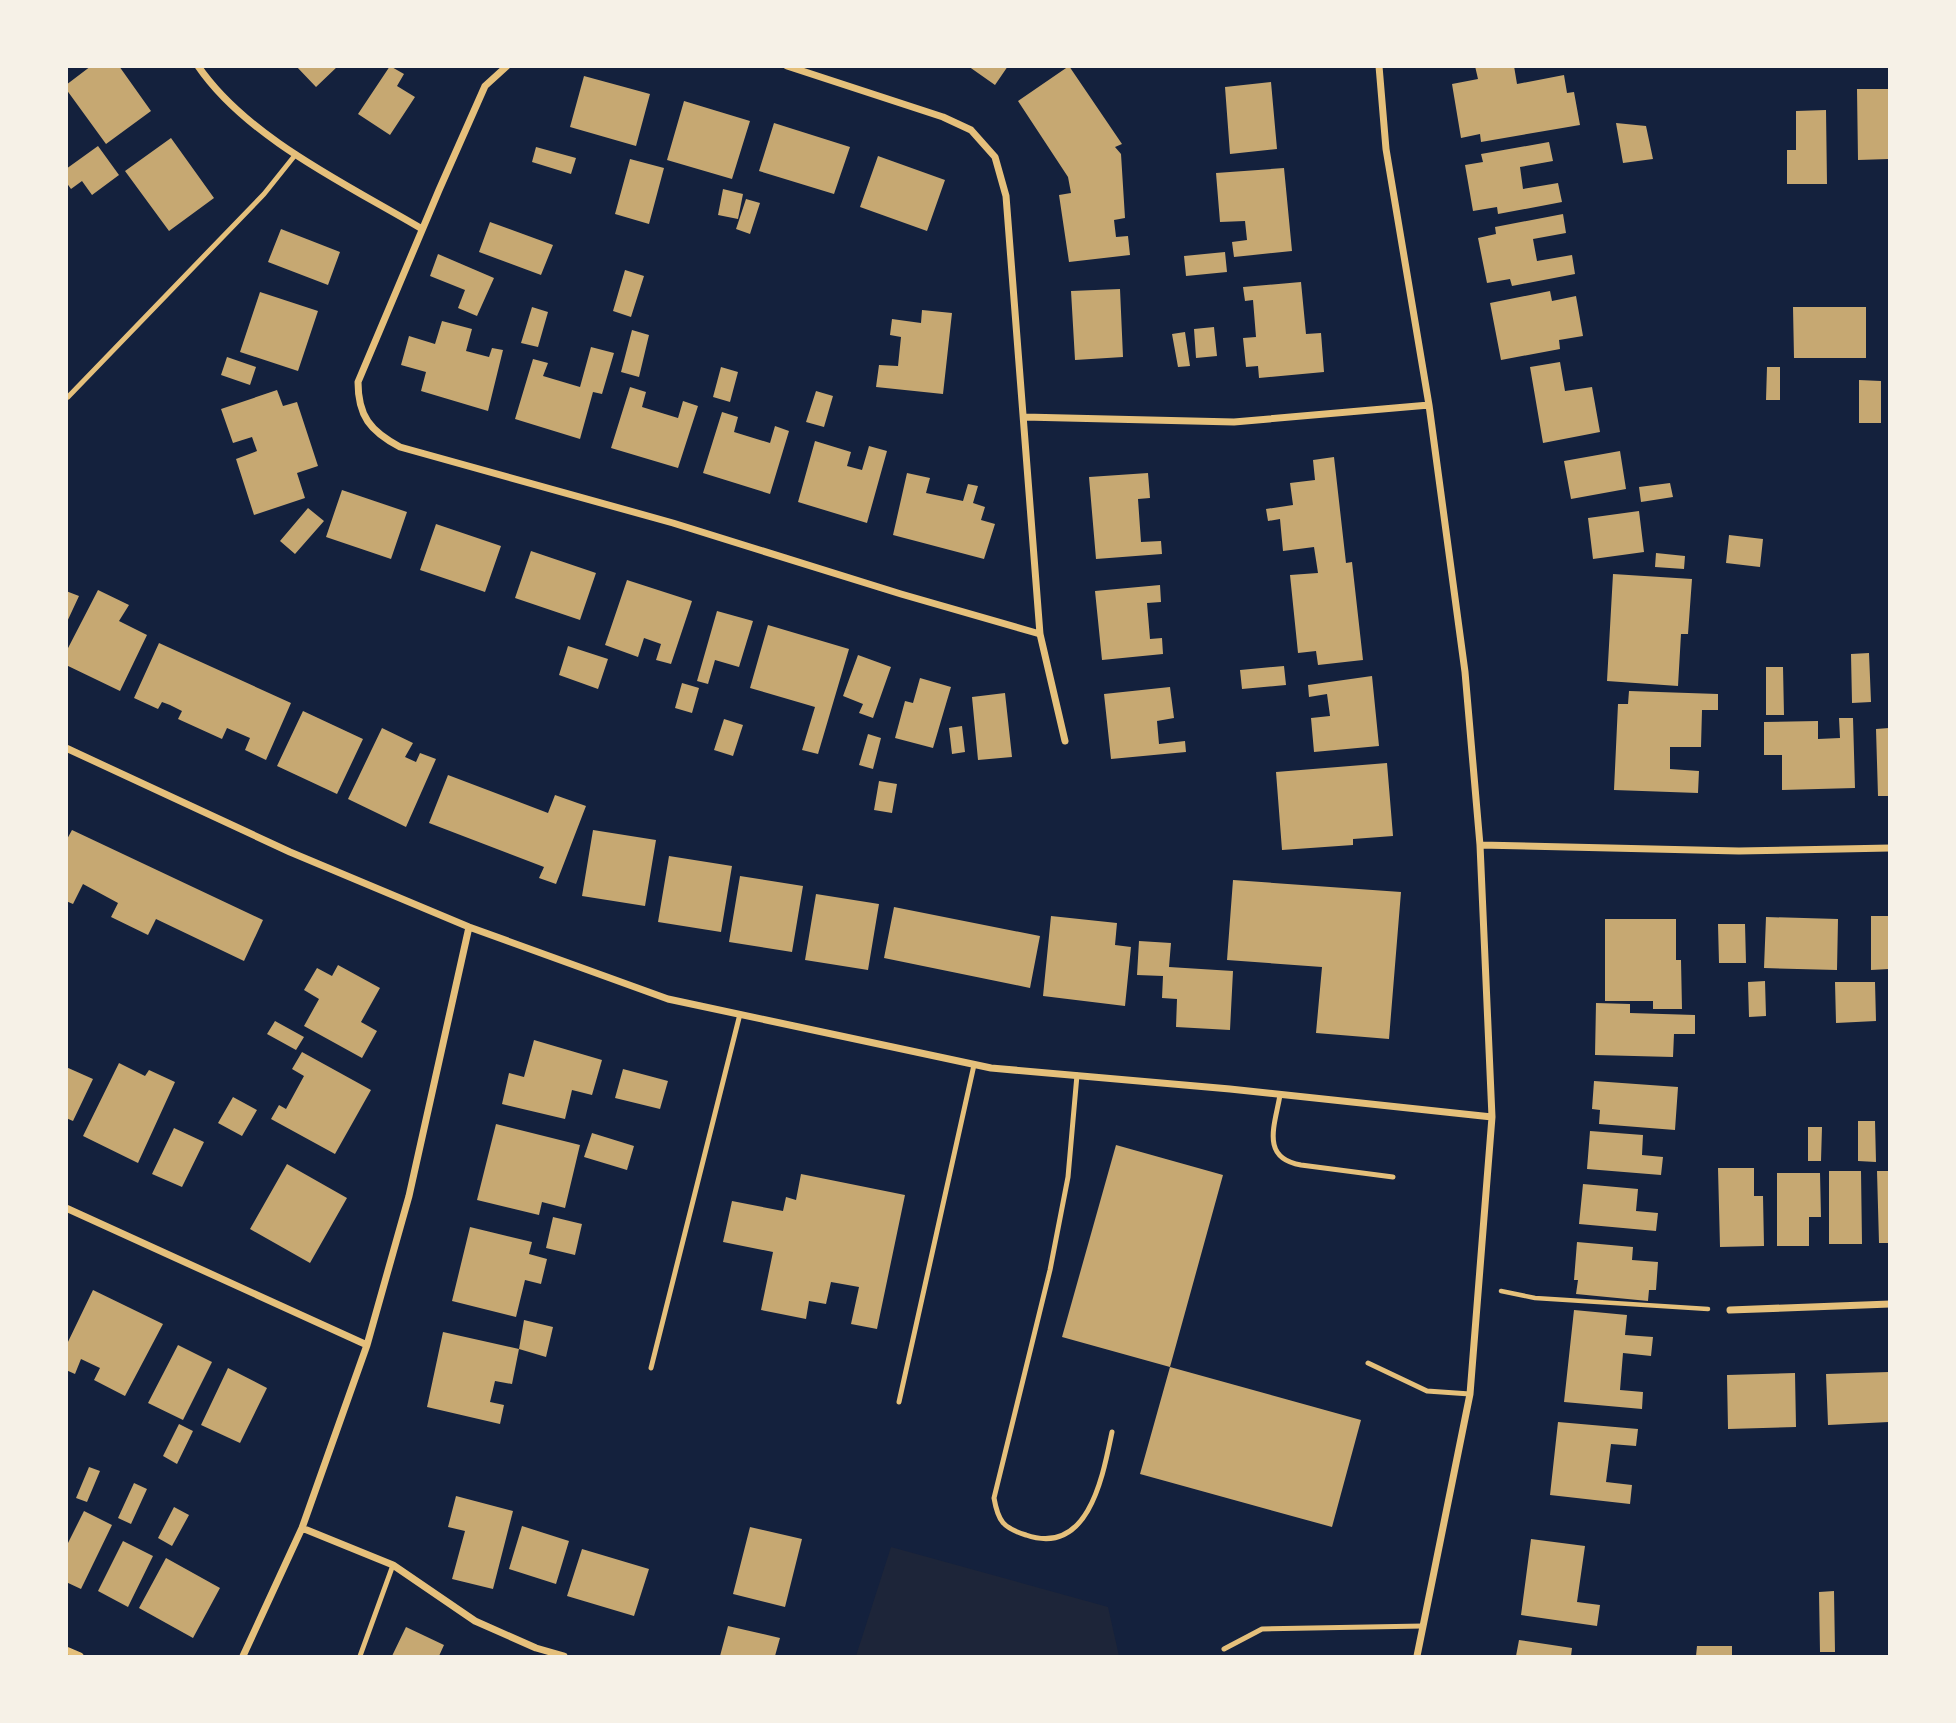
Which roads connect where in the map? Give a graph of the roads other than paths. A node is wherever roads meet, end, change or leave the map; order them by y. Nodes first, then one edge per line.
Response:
1 (198, 66) edge
2 (507, 66) edge
3 (787, 66) edge
4 (1380, 66) edge
5 (296, 154) junction
6 (422, 229) junction
7 (68, 397) dead end
8 (1429, 405) junction
9 (1024, 417) junction
10 (1040, 634) junction
11 (1065, 741) dead end
12 (66, 748) edge
13 (1480, 845) junction
14 (1889, 848) edge
15 (469, 928) junction
16 (740, 1014) junction
17 (974, 1065) junction
18 (1077, 1076) junction
19 (1280, 1094) junction
20 (1492, 1117) junction
21 (1393, 1177) dead end
22 (66, 1208) edge
23 (1889, 1304) edge
24 (1730, 1310) road end
25 (367, 1346) junction
26 (1368, 1363) dead end
27 (650, 1368) dead end
28 (1470, 1394) junction
29 (899, 1402) dead end
30 (1112, 1432) dead end
31 (302, 1528) junction
32 (393, 1565) junction
33 (1423, 1626) junction
34 (1224, 1649) dead end
35 (66, 1650) edge
36 (80, 1657) edge
37 (243, 1657) edge
38 (360, 1657) edge
39 (564, 1657) edge
40 (1417, 1657) edge

1 - 5 street
2 - 6 street
3 - 9 street
4 - 8 street
5 - 6 street
5 - 7 lane
6 - 10 street
8 - 9 street
8 - 13 street
9 - 10 street
10 - 11 street
12 - 15 street
13 - 14 street
13 - 20 street
15 - 16 street
15 - 25 street
16 - 17 street
16 - 27 lane
17 - 18 street
17 - 29 lane
18 - 19 street
18 - 30 lane
19 - 20 street
19 - 21 lane
20 - 28 street
22 - 25 street
23 - 24 street
25 - 31 street
26 - 28 lane
28 - 33 street
31 - 32 street
31 - 37 street
32 - 38 lane
32 - 39 street
33 - 34 lane
33 - 40 street
35 - 36 street

